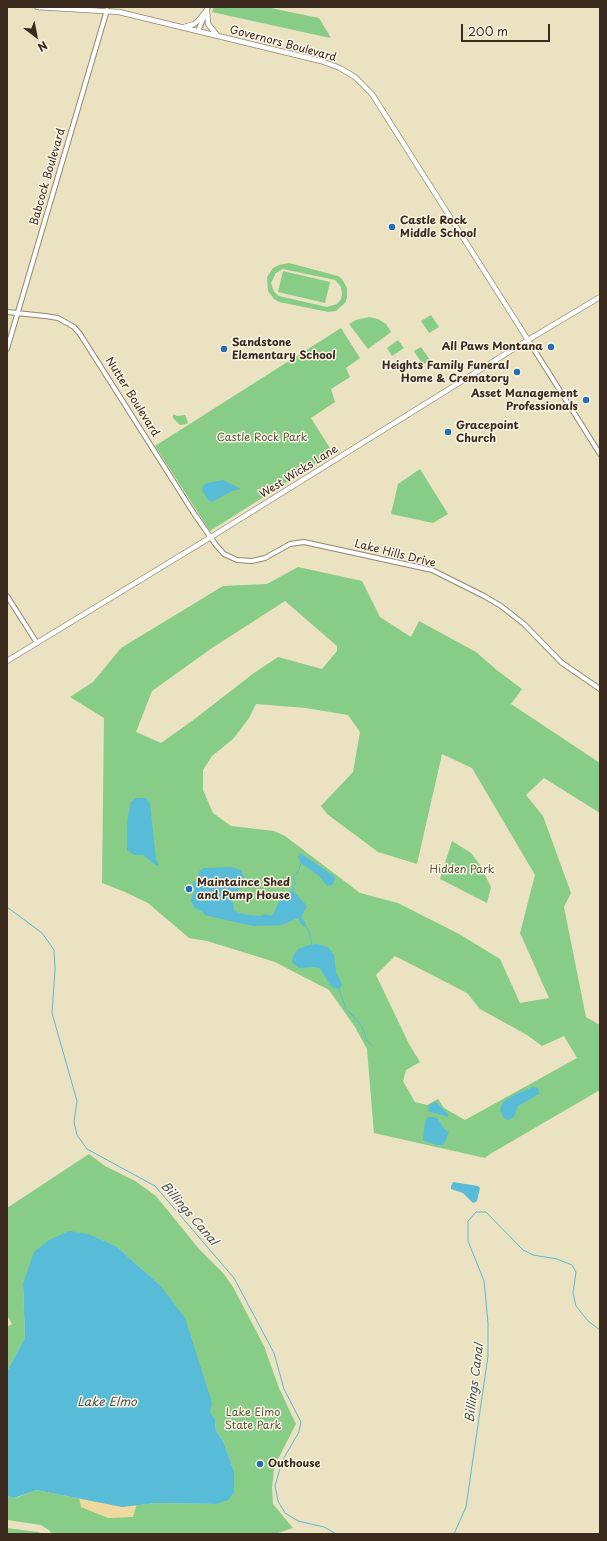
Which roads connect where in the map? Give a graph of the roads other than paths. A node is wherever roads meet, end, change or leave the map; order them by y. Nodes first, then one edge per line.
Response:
1 (37, 7) edge
2 (208, 9) edge
3 (107, 10) junction
4 (183, 27) junction
5 (198, 31) junction
6 (218, 36) junction
7 (600, 297) edge
8 (7, 312) edge
9 (18, 313) junction
10 (528, 340) junction
11 (7, 349) edge
12 (600, 454) edge
13 (211, 537) junction
14 (7, 596) edge
15 (37, 643) junction
16 (7, 661) edge
17 (600, 689) edge

1 - 3 main road, Governors Boulevard
2 - 4 main road
2 - 5 street
2 - 6 main road
3 - 4 main road, Governors Boulevard
3 - 9 street, Babcock Boulevard
4 - 5 main road, Governors Boulevard
5 - 6 main road, Governors Boulevard
6 - 10 main road, Governors Boulevard
7 - 10 main road, West Wicks Lane
8 - 9 street, Nutter Boulevard
9 - 11 street, Babcock Boulevard
9 - 13 street, Nutter Boulevard
10 - 12 street
10 - 13 main road, West Wicks Lane
13 - 15 main road, West Wicks Lane
13 - 17 street, Lake Hills Drive
14 - 15 street
15 - 16 main road, West Wicks Lane

